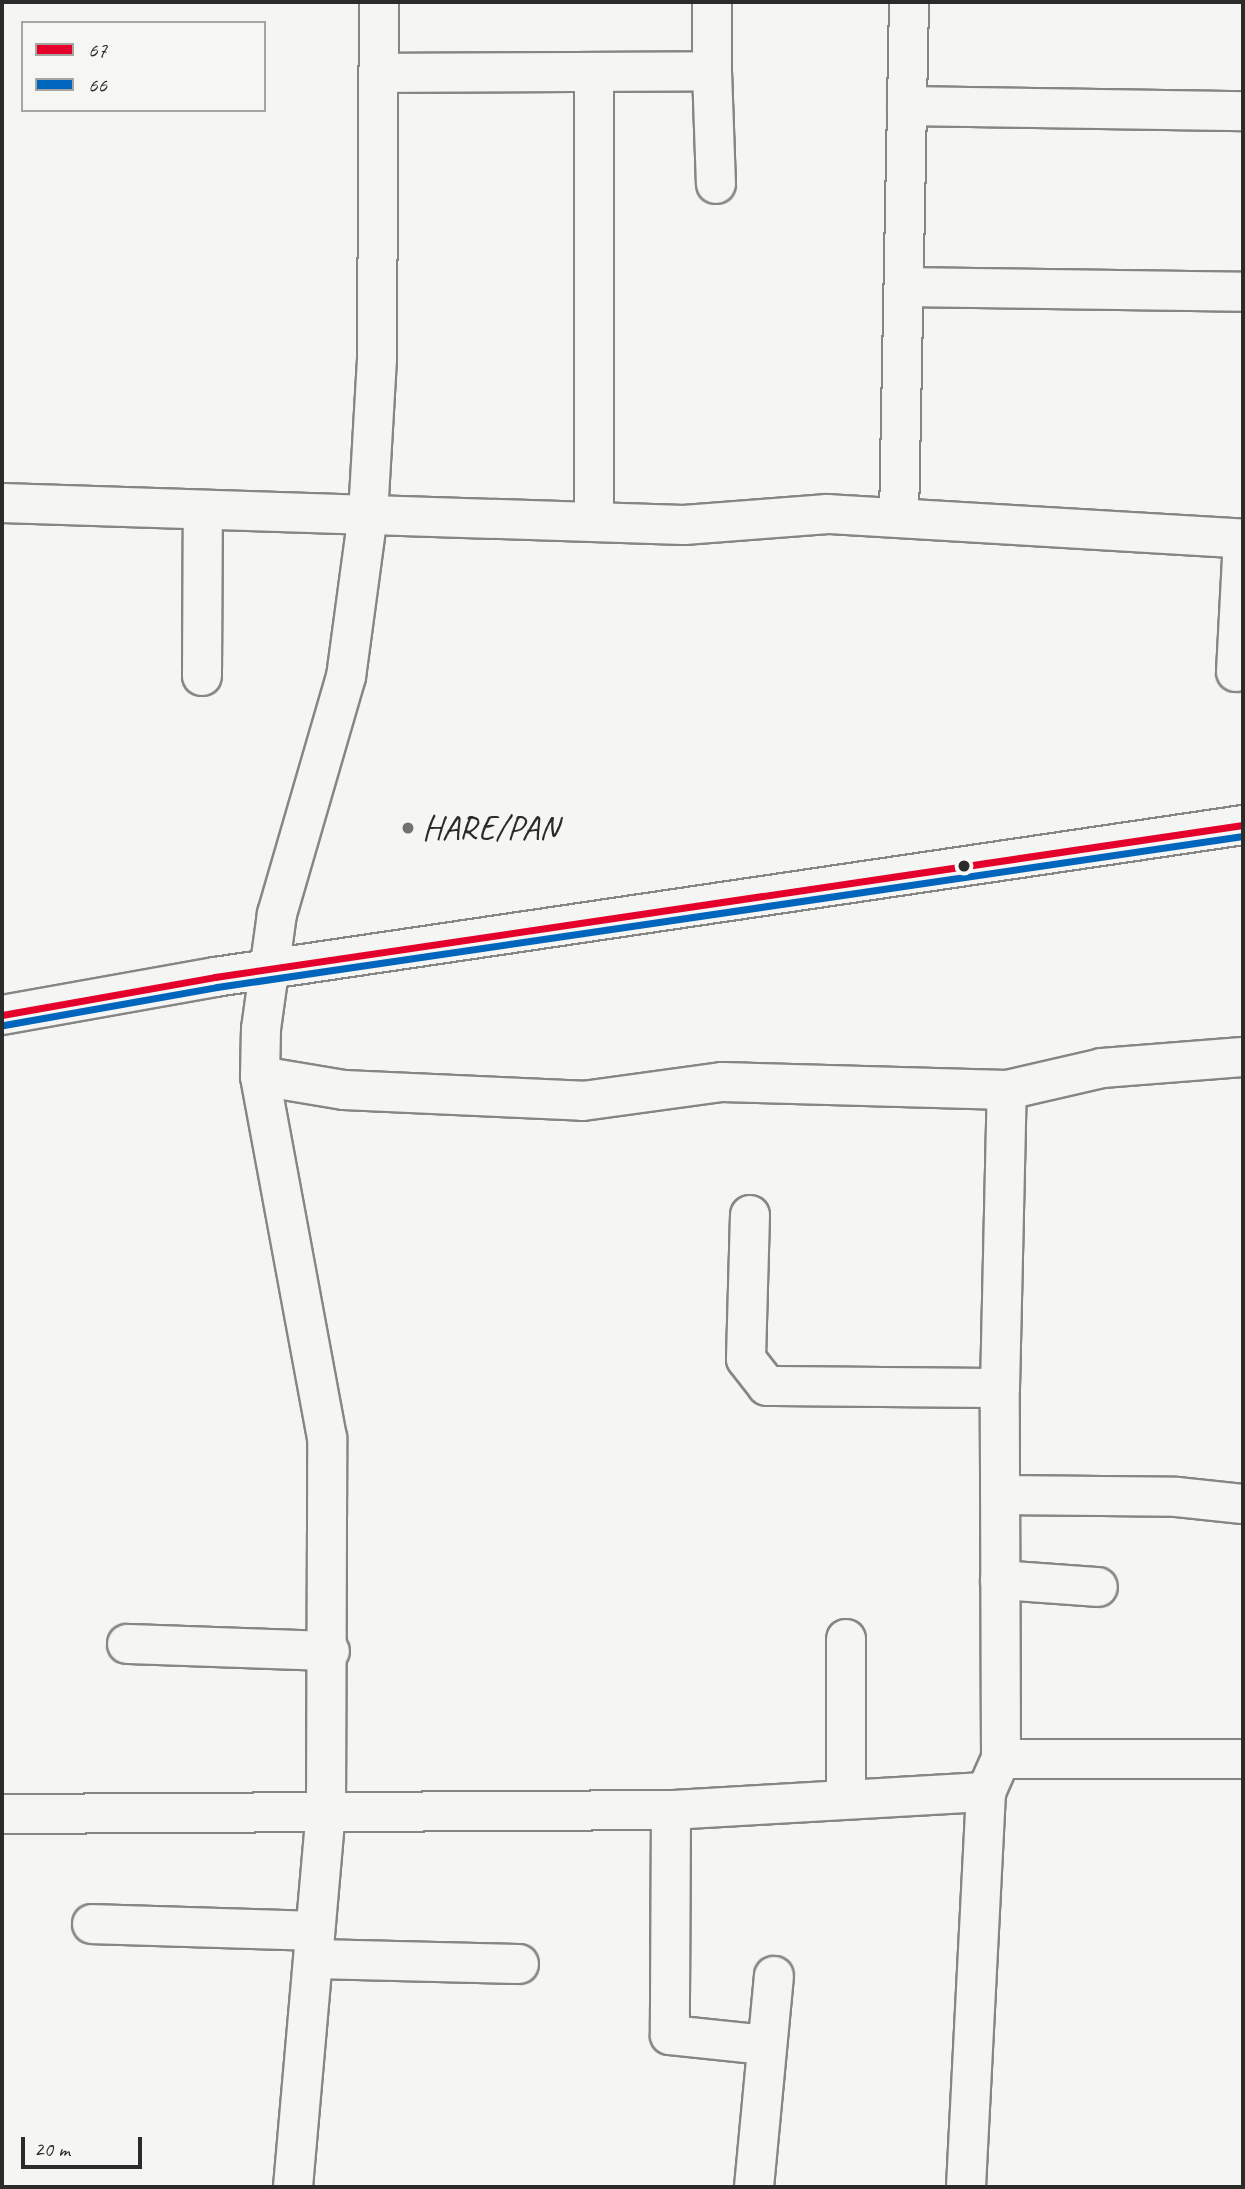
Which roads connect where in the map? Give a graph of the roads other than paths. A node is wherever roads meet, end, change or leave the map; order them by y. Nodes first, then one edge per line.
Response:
1 (379, 2) edge
2 (712, 2) edge
3 (909, 2) edge
4 (712, 71) junction
5 (594, 72) junction
6 (380, 73) junction
7 (907, 106) junction
8 (1243, 110) edge
9 (716, 184) dead end
10 (904, 287) junction
11 (1243, 292) edge
12 (2, 503) edge
13 (203, 509) junction
14 (368, 515) junction
15 (899, 518) junction
16 (594, 522) junction
17 (1243, 539) edge
18 (1236, 672) dead end
19 (202, 676) dead end
20 (1243, 825) edge
21 (270, 969) junction
22 (2, 1015) edge
23 (1243, 1057) edge
24 (260, 1076) junction
25 (1007, 1090) junction
26 (750, 1215) dead end
27 (1000, 1388) junction
28 (1000, 1495) junction
29 (1243, 1504) edge
30 (1000, 1580) junction
31 (1098, 1587) dead end
32 (846, 1639) dead end
33 (127, 1644) dead end
34 (330, 1651) junction
35 (1243, 1759) edge
36 (994, 1776) junction
37 (846, 1798) junction
38 (671, 1810) junction
39 (326, 1811) junction
40 (2, 1814) edge
41 (92, 1924) dead end
42 (314, 1945) junction
43 (519, 1965) dead end
44 (774, 1976) dead end
45 (765, 2045) junction
46 (293, 2187) edge
47 (754, 2187) edge
48 (966, 2187) edge

1 - 6 street
2 - 4 street
3 - 7 street
4 - 5 street
4 - 9 street
5 - 6 street
5 - 16 street
6 - 14 street
7 - 8 street
7 - 10 street
10 - 11 street
10 - 15 street
12 - 13 street
13 - 14 street
13 - 19 street
14 - 16 street
14 - 21 street
15 - 16 street
15 - 17 street
17 - 18 street
20 - 21 street
21 - 22 street
21 - 24 street
23 - 25 street
24 - 25 street
24 - 34 street
25 - 27 street
26 - 27 street
27 - 28 street
28 - 29 street
28 - 30 street
30 - 31 street
30 - 36 street
32 - 37 street
33 - 34 street
34 - 39 street
35 - 36 street
36 - 37 street
36 - 48 street
37 - 38 street
38 - 39 street
38 - 45 street
39 - 40 street
39 - 42 street
41 - 42 street
42 - 43 street
42 - 46 street
44 - 45 street
45 - 47 street

